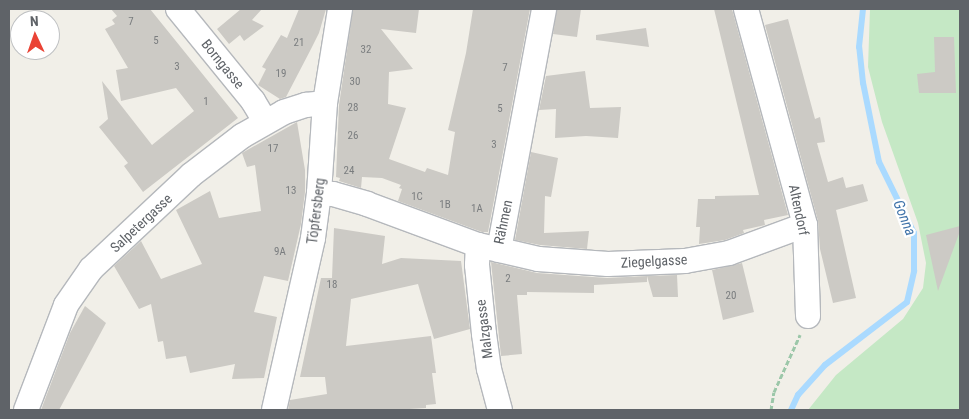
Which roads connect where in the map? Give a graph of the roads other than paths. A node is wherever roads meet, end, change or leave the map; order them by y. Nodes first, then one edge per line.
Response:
1 (178, 9) edge
2 (340, 9) edge
3 (544, 9) edge
4 (746, 9) edge
5 (325, 103) junction
6 (265, 121) junction
7 (319, 193) junction
8 (805, 225) junction
9 (488, 248) junction
10 (808, 316) road end
11 (26, 410) edge
12 (274, 410) edge
13 (500, 410) edge

1 - 6 street, Borngasse
2 - 5 street, Töpfersberg
3 - 9 street, Rähmen
4 - 8 street, Altendorf
5 - 6 street, Salpetergasse
5 - 7 street, Töpfersberg
6 - 11 street, Salpetergasse
7 - 9 street, Rähmen
7 - 12 street, Töpfersberg
8 - 9 street, Ziegelgasse
8 - 10 street, Altendorf
9 - 13 street, Malzgasse

